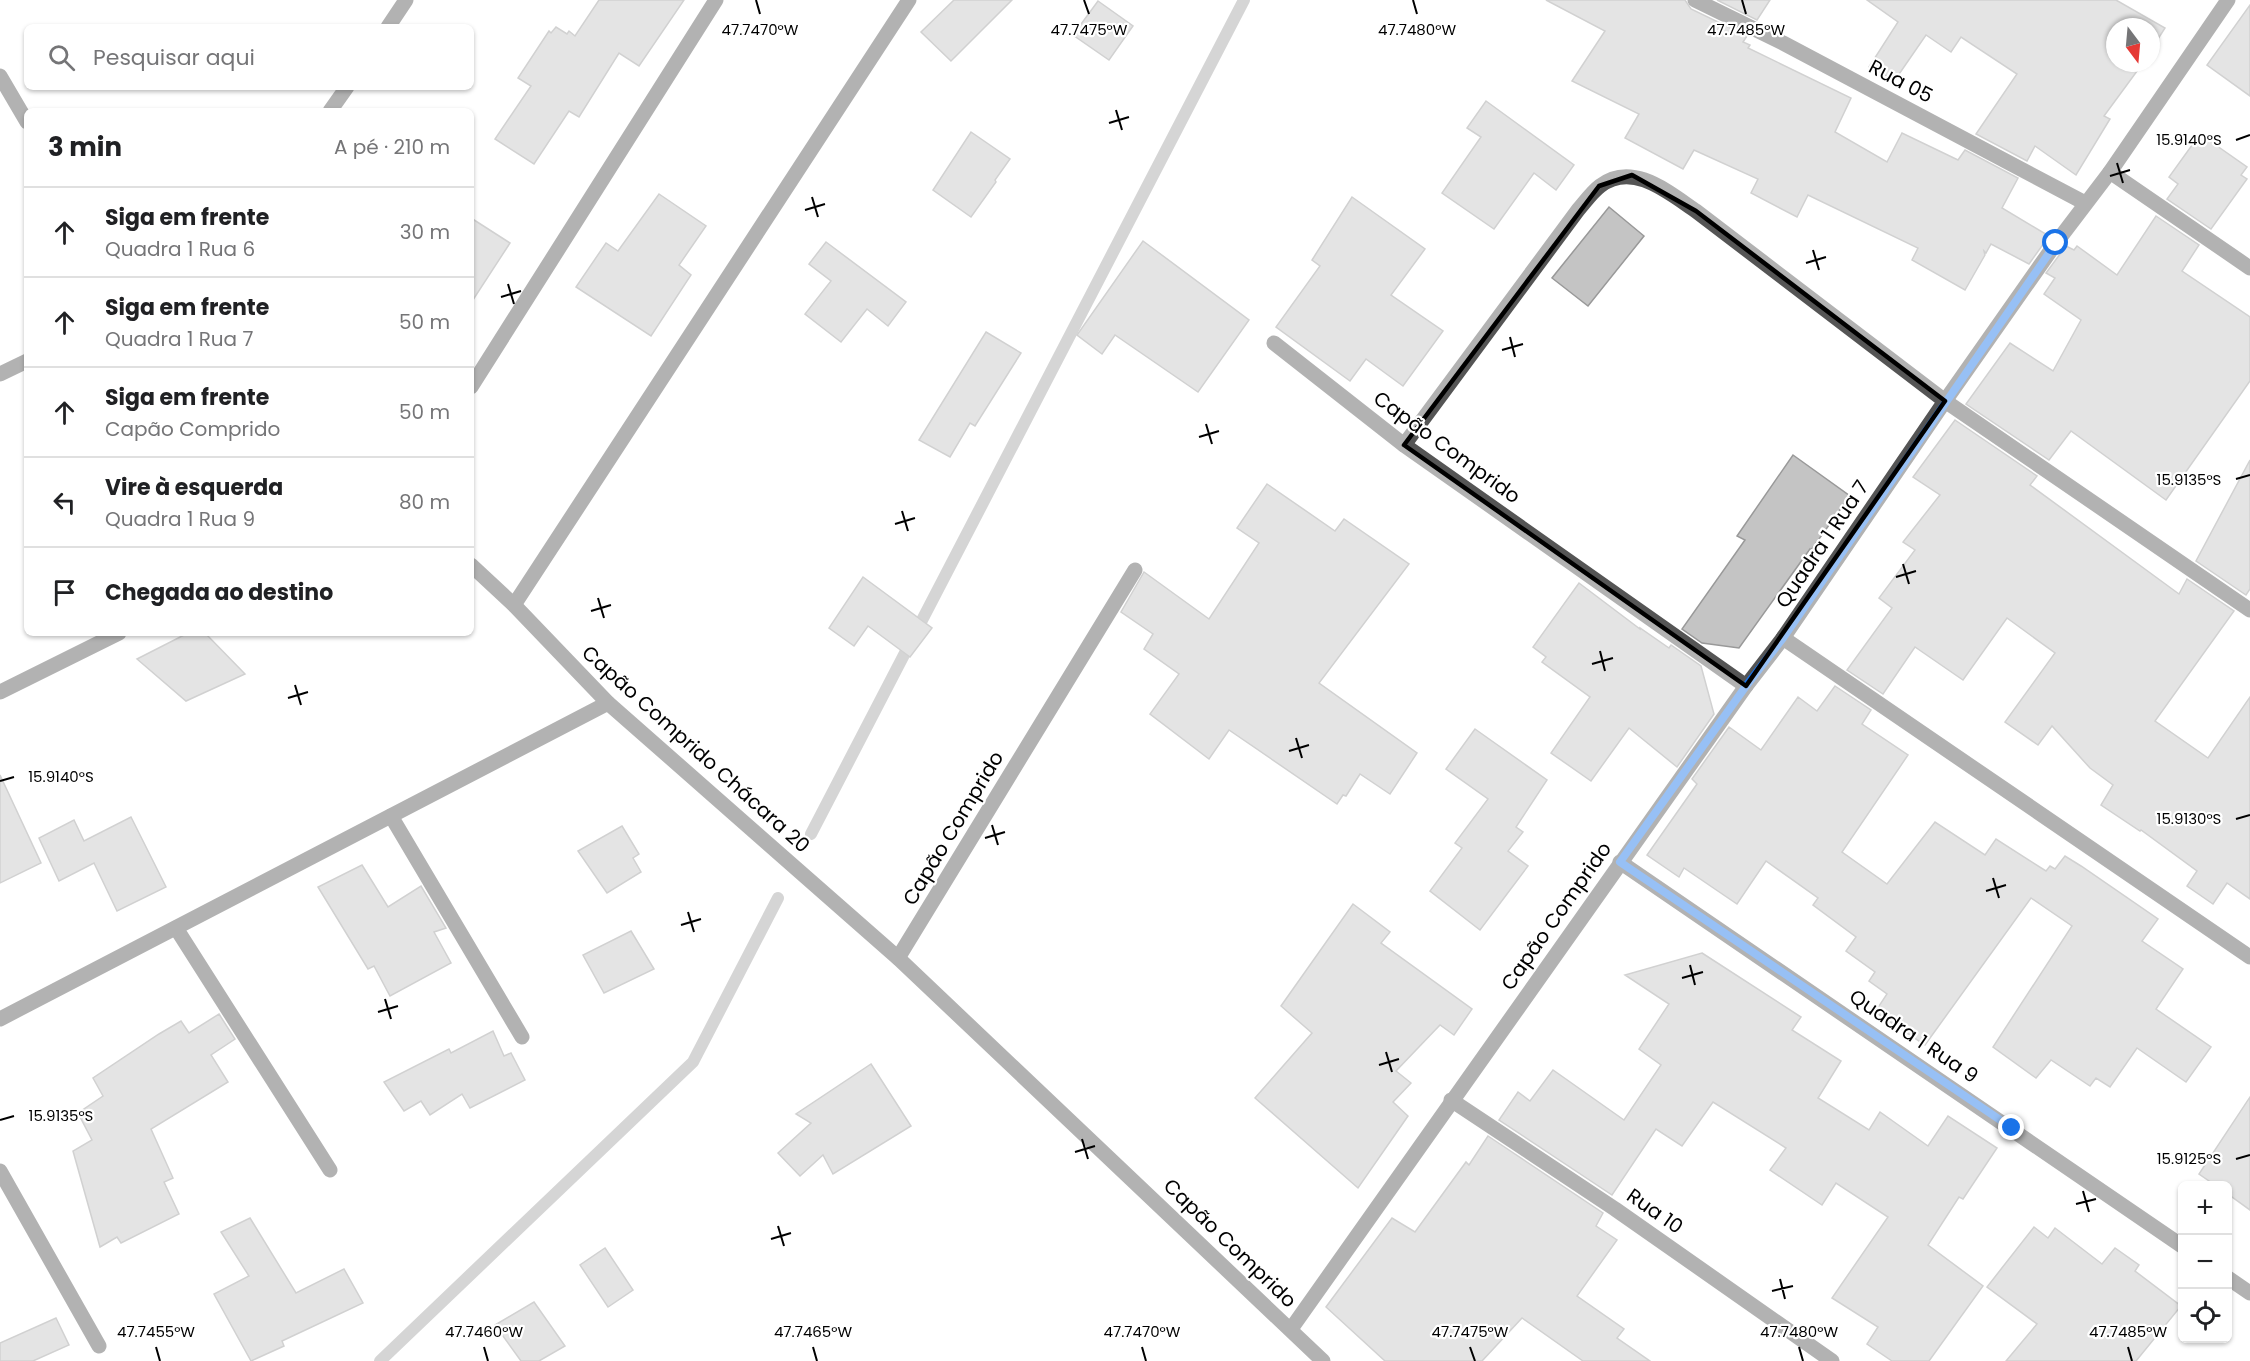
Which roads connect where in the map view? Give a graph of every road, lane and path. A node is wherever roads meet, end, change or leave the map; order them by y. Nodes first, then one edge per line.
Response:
1 (406, 0) edge
2 (716, 0) edge
3 (909, 0) edge
4 (1695, 0) edge
5 (2228, 0) edge
6 (390, 24) edge
7 (0, 76) edge
8 (345, 90) edge
9 (332, 108) edge
10 (24, 117) edge
11 (2110, 172) junction
12 (2085, 203) junction
13 (2250, 268) edge
14 (1274, 343) dead end
15 (24, 362) edge
16 (0, 374) edge
17 (474, 382) edge
18 (1945, 401) junction
19 (1404, 444) junction
20 (474, 568) edge
21 (1135, 570) dead end
22 (514, 606) junction
23 (2250, 610) edge
24 (114, 636) edge
25 (1783, 638) junction
26 (1746, 686) junction
27 (0, 693) edge
28 (608, 703) junction
29 (391, 816) junction
30 (1620, 862) junction
31 (176, 928) junction
32 (2250, 957) edge
33 (898, 958) junction
34 (0, 1019) edge
35 (522, 1037) dead end
36 (1451, 1100) junction
37 (330, 1170) dead end
38 (0, 1171) edge
39 (2178, 1243) edge
40 (2232, 1281) edge
41 (2250, 1293) edge
42 (1291, 1329) junction
43 (99, 1346) dead end
44 (1323, 1361) edge
45 (1832, 1361) edge

1 - 6 street
2 - 17 street
3 - 22 street
4 - 12 street, Rua 05
5 - 11 street, Quadra 1 Rua 7
7 - 10 street
8 - 9 street
11 - 12 street, Quadra 1 Rua 7
11 - 13 street
12 - 18 street, Quadra 1 Rua 7
14 - 19 street, Capão Comprido
15 - 16 street
18 - 19 street
18 - 23 street
18 - 25 street, Quadra 1 Rua 7
19 - 26 street, Capão Comprido
20 - 22 street, Capão Comprido Chácara 20
21 - 33 street, Capão Comprido
22 - 28 street, Capão Comprido Chácara 20
24 - 27 street
25 - 26 street, Capão Comprido
25 - 32 street, Quadra 1 Rua 7
26 - 30 street, Capão Comprido
28 - 29 street
28 - 33 street, Capão Comprido Chácara 20
29 - 31 street
29 - 35 street
30 - 36 street, Capão Comprido
30 - 39 street, Quadra 1 Rua 9
31 - 34 street
31 - 37 street
33 - 42 street, Capão Comprido
36 - 42 street, Capão Comprido
36 - 45 street, Rua 10
38 - 43 street
40 - 41 street
42 - 44 street

